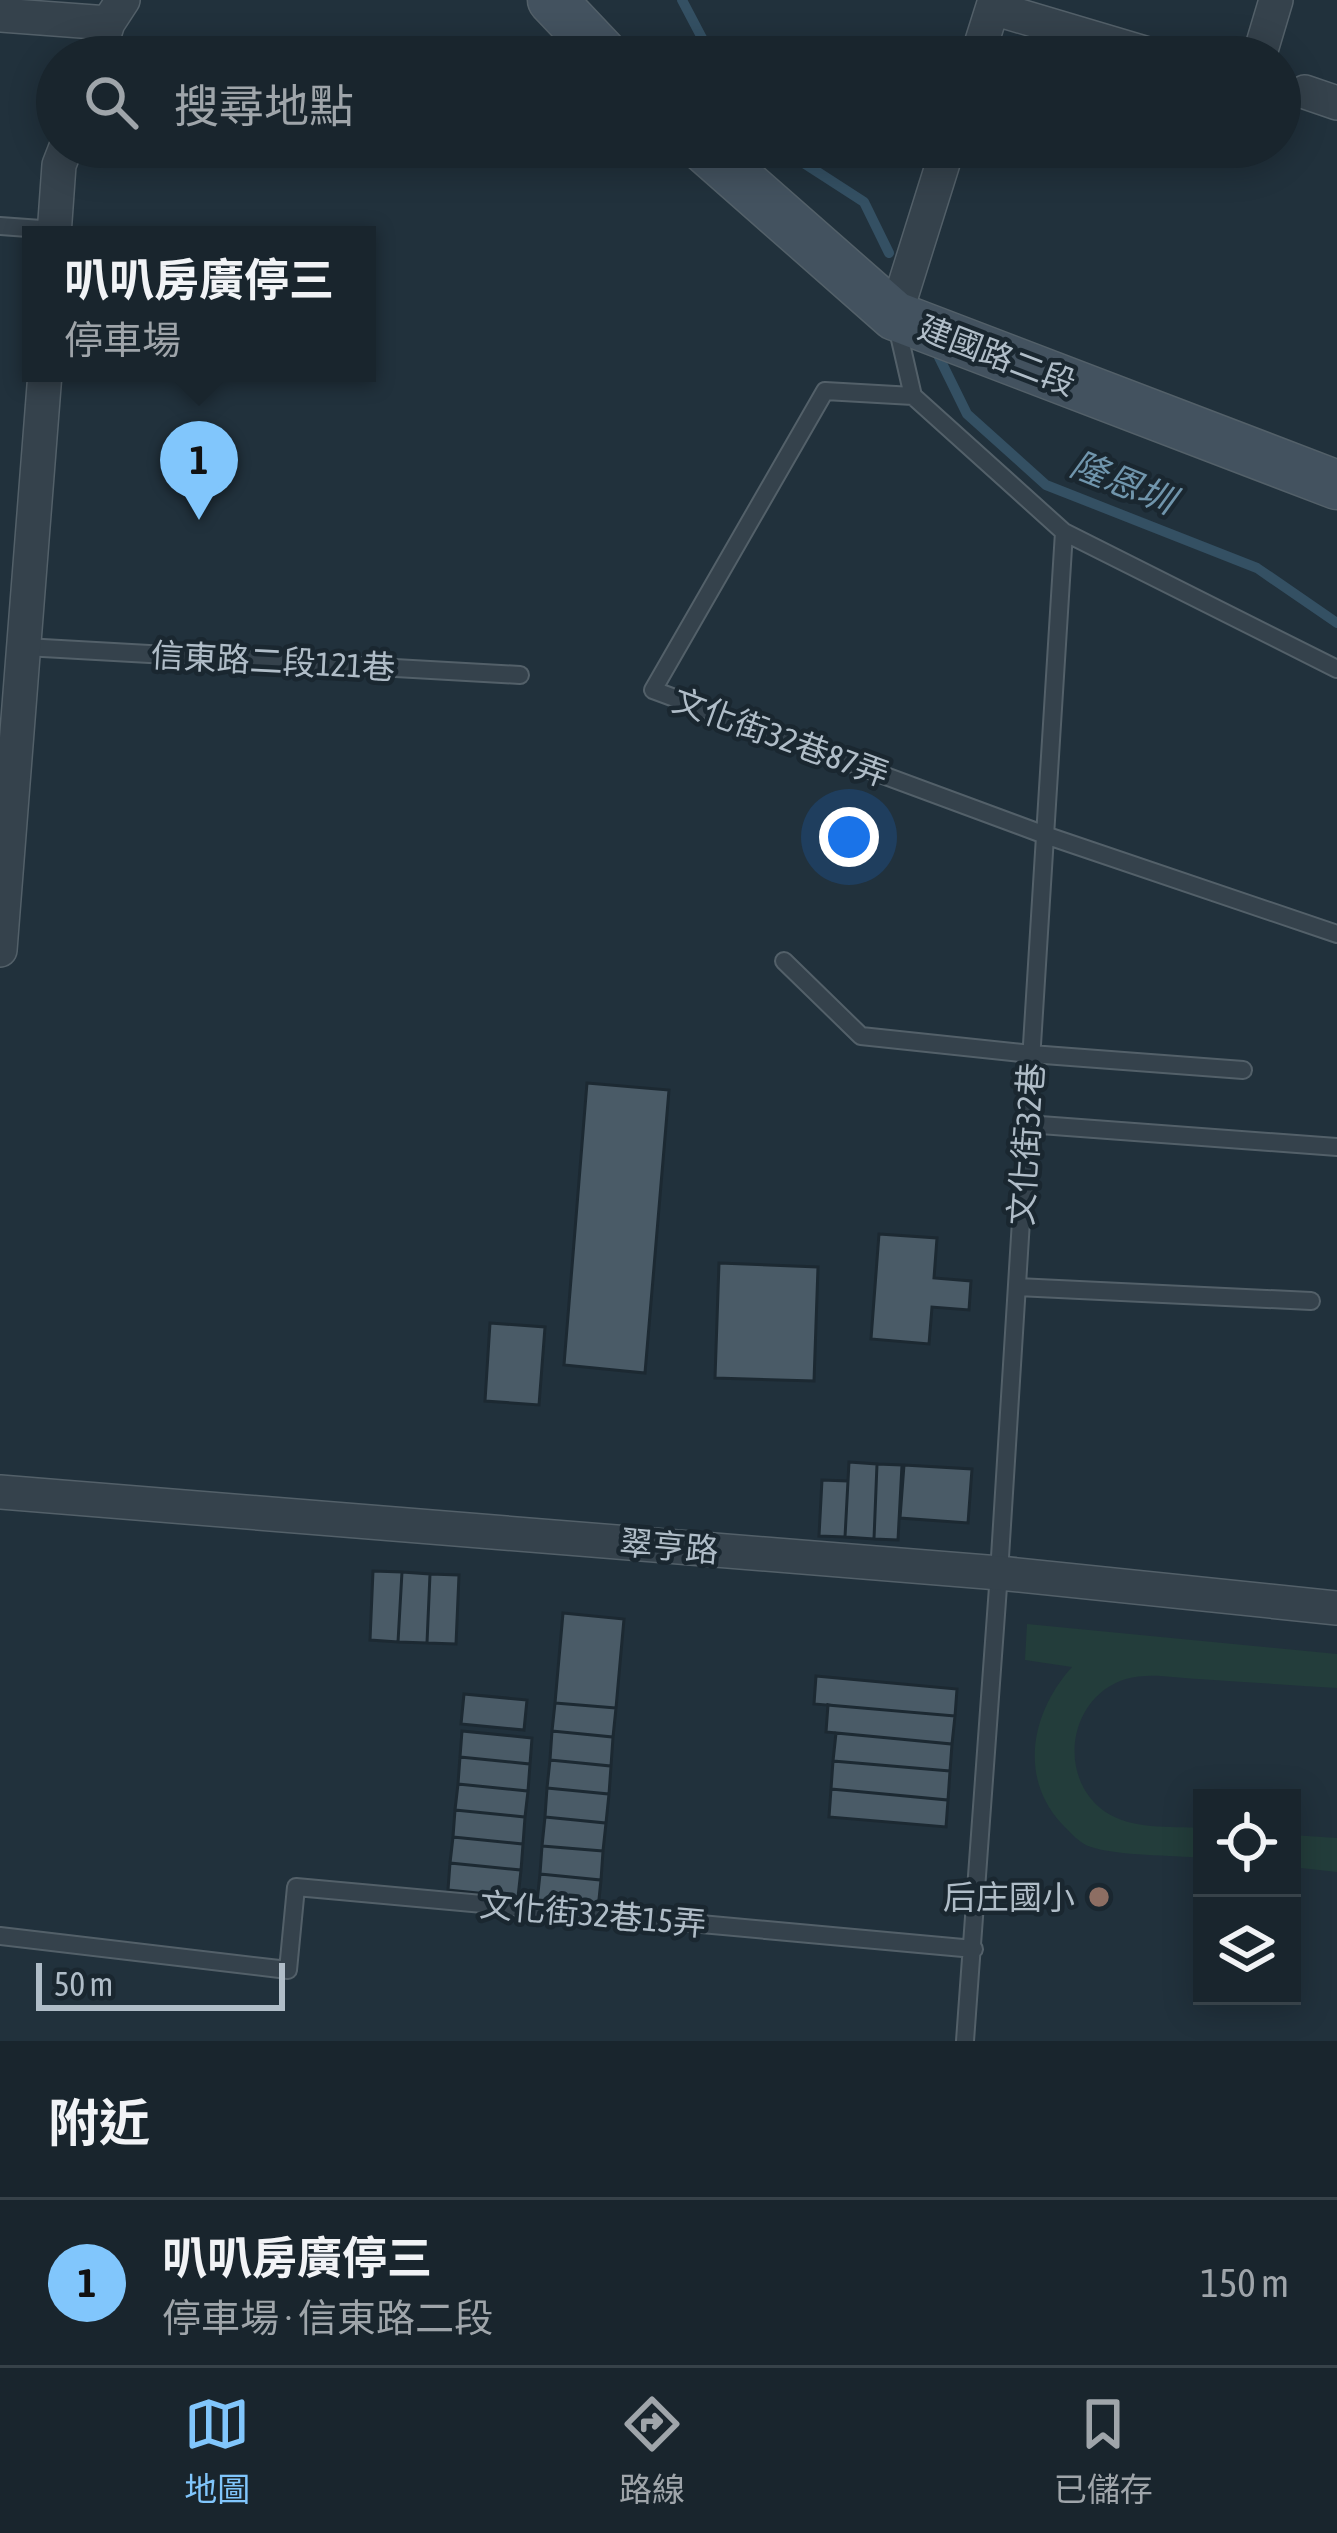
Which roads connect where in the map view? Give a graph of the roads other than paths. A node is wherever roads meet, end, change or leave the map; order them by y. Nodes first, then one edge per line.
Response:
1 (552, 0) edge
2 (1276, 0) edge
3 (994, 4) edge
4 (110, 8) edge
5 (0, 15) edge
6 (586, 36) edge
7 (984, 36) edge
8 (1093, 36) edge
9 (1265, 36) edge
10 (59, 168) edge
11 (727, 168) edge
12 (942, 168) edge
13 (54, 226) edge
14 (895, 316) junction
15 (44, 382) edge
16 (913, 396) junction
17 (1337, 485) edge
18 (1064, 532) junction
19 (13, 646) edge
20 (1337, 669) edge
21 (520, 675) dead end
22 (1045, 835) junction
23 (1337, 934) edge
24 (0, 950) edge
25 (784, 962) dead end
26 (1031, 1054) junction
27 (1243, 1070) dead end
28 (1027, 1124) junction
29 (1337, 1147) edge
30 (1017, 1287) junction
31 (1311, 1301) dead end
32 (0, 1492) edge
33 (1000, 1573) junction
34 (1337, 1608) edge
35 (0, 1936) edge
36 (974, 1949) junction
37 (965, 2041) edge

1 - 6 street
2 - 9 street
3 - 7 street
3 - 8 street
4 - 5 street
10 - 13 street
11 - 14 street, 建國路二段
12 - 14 street
14 - 16 lane
14 - 17 street, 建國路二段
15 - 19 street
16 - 18 lane
16 - 22 lane, 文化街32巷87弄
18 - 20 lane
18 - 22 lane, 文化街32巷
19 - 21 lane, 信東路二段121巷
19 - 24 street
22 - 23 lane
22 - 26 lane, 文化街32巷
25 - 26 lane
26 - 27 lane
26 - 28 lane, 文化街32巷
28 - 29 lane
28 - 30 lane, 文化街32巷
30 - 31 lane
30 - 33 lane, 文化街32巷
32 - 33 street, 翠亨路
33 - 34 street, 翠亨路
33 - 36 lane, 文化街32巷
35 - 36 lane, 文化街32巷15弄
36 - 37 lane, 文化街32巷

